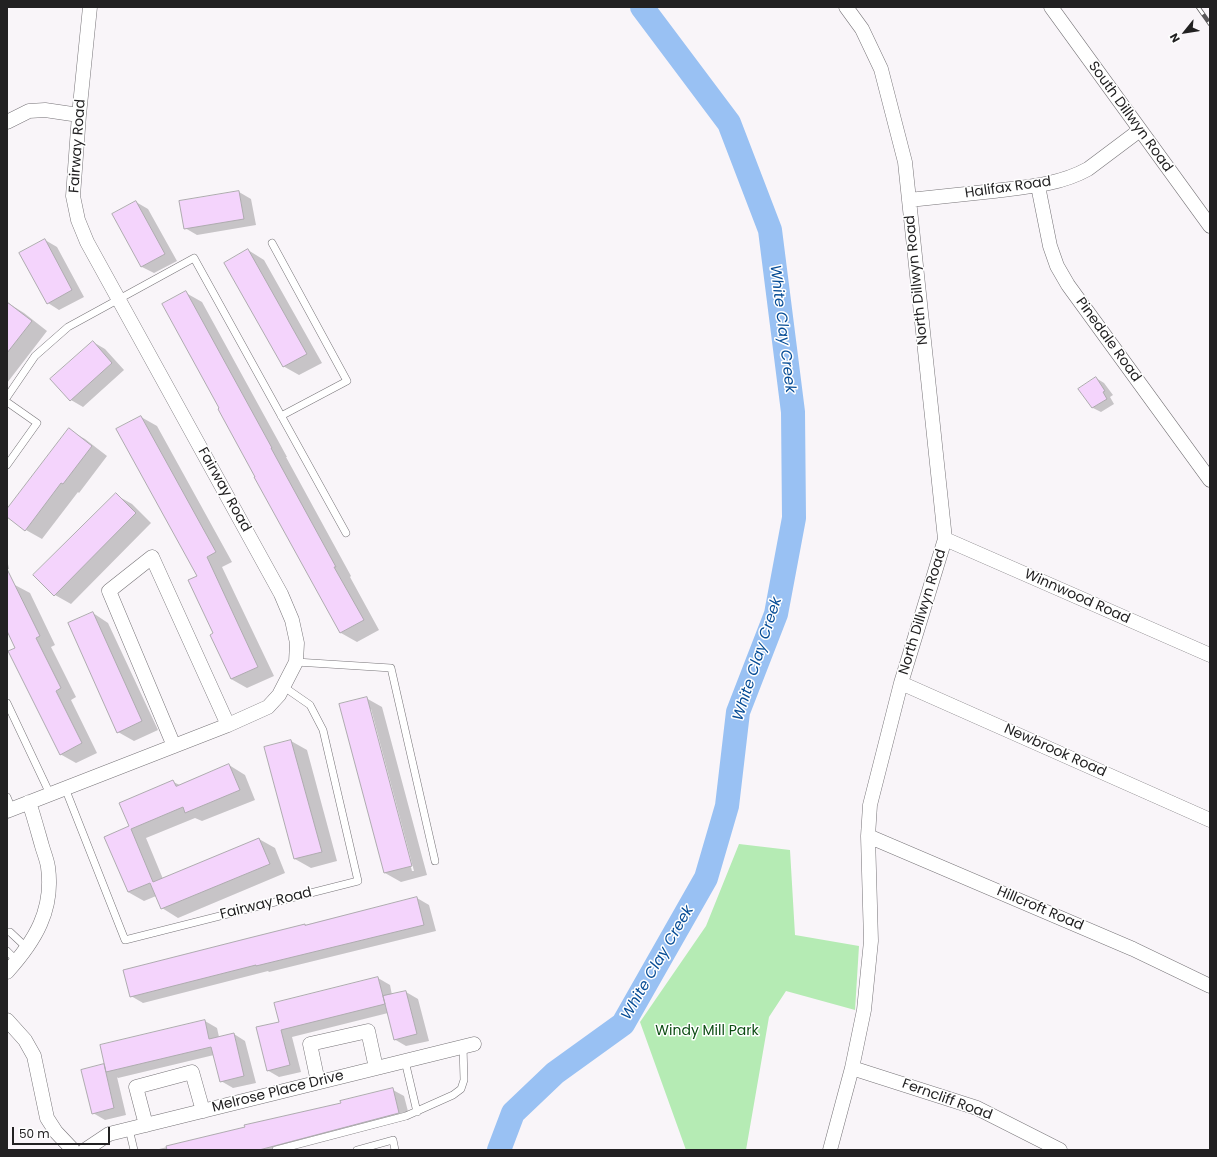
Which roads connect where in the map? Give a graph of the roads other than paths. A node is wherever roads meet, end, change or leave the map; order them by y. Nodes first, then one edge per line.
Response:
1 (90, 7) edge
2 (846, 7) edge
3 (1051, 7) edge
4 (79, 115) junction
5 (7, 122) edge
6 (1140, 130) junction
7 (1038, 186) junction
8 (909, 200) junction
9 (1210, 226) edge
10 (272, 243) dead end
11 (118, 300) junction
12 (7, 397) edge
13 (7, 402) edge
14 (281, 416) junction
15 (7, 465) edge
16 (1210, 480) edge
17 (346, 533) dead end
18 (945, 539) junction
19 (1210, 655) edge
20 (296, 662) junction
21 (901, 683) junction
22 (284, 687) junction
23 (7, 703) edge
24 (228, 725) junction
25 (174, 746) junction
26 (65, 788) junction
27 (50, 794) junction
28 (29, 802) junction
29 (9, 805) edge
30 (1210, 820) edge
31 (868, 836) junction
32 (435, 861) dead end
33 (7, 932) edge
34 (27, 948) junction
35 (7, 951) edge
36 (17, 961) junction
37 (7, 972) edge
38 (1210, 986) edge
39 (7, 1020) edge
40 (469, 1045) joint
41 (405, 1061) junction
42 (376, 1068) junction
43 (852, 1068) junction
44 (318, 1082) junction
45 (203, 1110) junction
46 (417, 1112) junction
47 (146, 1125) junction
48 (129, 1129) junction
49 (73, 1150) edge
50 (85, 1150) edge
51 (134, 1150) edge
52 (276, 1150) edge
53 (357, 1150) edge
54 (395, 1150) edge
55 (830, 1150) edge
56 (1060, 1150) edge

1 - 4 street, Fairway Road
2 - 8 street, North Dillwyn Road
3 - 6 street, South Dillwyn Road
4 - 5 street
4 - 11 street, Fairway Road
6 - 7 street, Halifax Road
6 - 9 street, South Dillwyn Road
7 - 8 street, Halifax Road
7 - 16 street, Pinedale Road
8 - 18 street, North Dillwyn Road
10 - 14 lane
11 - 12 lane
11 - 14 lane
11 - 20 street, Fairway Road
13 - 15 lane
14 - 17 lane
18 - 19 street, Winnwood Road
18 - 21 street, North Dillwyn Road
20 - 22 street, Fairway Road
20 - 32 lane
21 - 30 street, Newbrook Road
21 - 31 street, North Dillwyn Road
22 - 24 street, Fairway Road
22 - 26 lane, Fairway Road
23 - 27 lane
24 - 25 street, Fairway Road
24 - 25 street
25 - 26 street, Fairway Road
26 - 27 street, Fairway Road
27 - 28 street, Fairway Road
28 - 29 street, Fairway Road
28 - 34 street
31 - 38 street, Hillcroft Road
31 - 43 street, North Dillwyn Road
33 - 34 lane
34 - 36 street
35 - 36 lane
36 - 37 street
39 - 49 street
40 - 41 street, Melrose Place Drive
40 - 46 lane
41 - 42 street, Melrose Place Drive
41 - 46 lane
42 - 44 street, Melrose Place Drive
42 - 44 street
43 - 55 street, North Dillwyn Road
43 - 56 street, Ferncliff Road
44 - 45 street, Melrose Place Drive
45 - 47 street, Melrose Place Drive
45 - 47 street
46 - 52 lane
47 - 48 street, Melrose Place Drive
48 - 50 street, Melrose Place Drive
48 - 51 lane
53 - 54 lane

